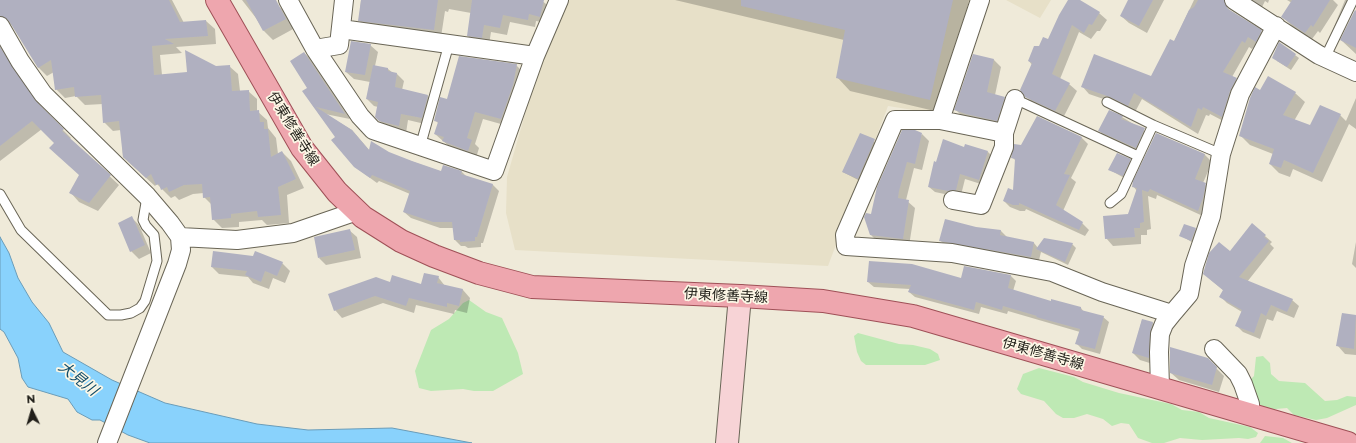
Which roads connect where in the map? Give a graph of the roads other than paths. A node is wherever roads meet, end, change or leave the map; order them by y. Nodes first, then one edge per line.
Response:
1 (217, 0) edge
2 (288, 0) edge
3 (344, 0) edge
4 (560, 0) edge
5 (980, 0) edge
6 (1234, 0) edge
7 (1353, 0) edge
8 (0, 26) edge
9 (1276, 26) junction
10 (341, 29) junction
11 (448, 44) junction
12 (315, 49) junction
13 (535, 56) junction
14 (1325, 58) junction
15 (1356, 72) edge
16 (1015, 99) joint
17 (1107, 102) dead end
18 (940, 120) junction
19 (1153, 125) junction
20 (1004, 133) junction
21 (420, 146) junction
22 (1221, 154) junction
23 (1138, 156) junction
24 (0, 194) edge
25 (147, 196) junction
26 (953, 200) dead end
27 (1110, 203) dead end
28 (357, 211) junction
29 (180, 237) junction
30 (740, 296) junction
31 (1172, 314) junction
32 (1214, 349) dead end
33 (1160, 388) junction
34 (1250, 414) junction
35 (107, 443) edge
36 (728, 443) edge
37 (1348, 443) edge

1 - 28 main road, 伊東修善寺線
2 - 12 street
3 - 10 street
4 - 13 street
5 - 18 street
6 - 9 street
7 - 14 lane
8 - 25 street
9 - 14 street
9 - 22 street
10 - 11 street
10 - 12 street
11 - 13 street
11 - 21 lane
12 - 21 street
13 - 21 street
14 - 15 street
16 - 20 street
16 - 23 lane
17 - 19 lane
18 - 20 street
18 - 31 street
19 - 22 lane
19 - 23 lane
20 - 26 street
22 - 31 street
23 - 27 lane
24 - 25 lane
25 - 29 street
28 - 29 street
28 - 30 main road, 伊東修善寺線
29 - 35 street
30 - 33 main road, 伊東修善寺線
30 - 36 main road
31 - 33 street
32 - 34 street
33 - 34 main road, 伊東修善寺線
34 - 37 main road, 伊東修善寺線

